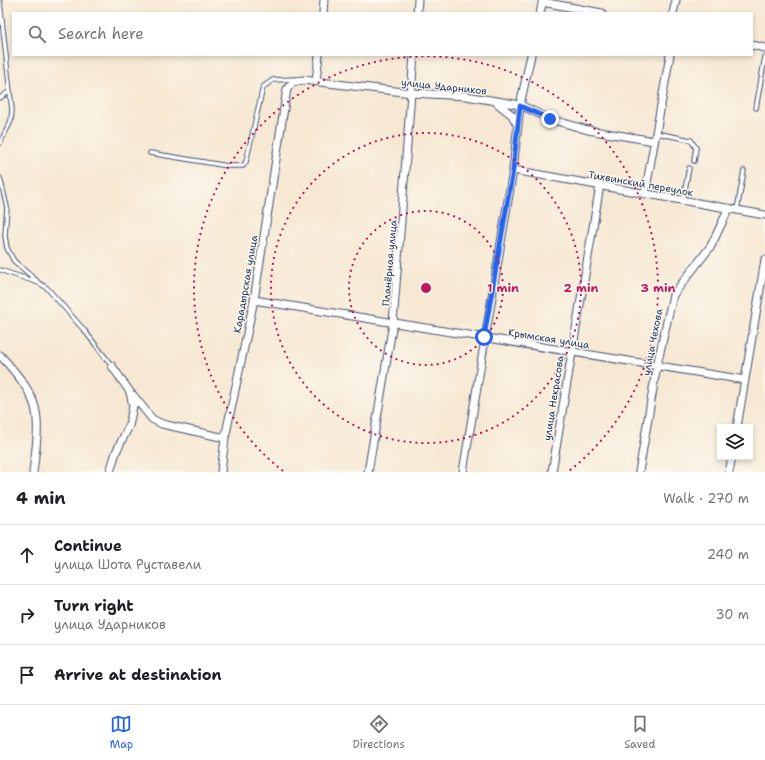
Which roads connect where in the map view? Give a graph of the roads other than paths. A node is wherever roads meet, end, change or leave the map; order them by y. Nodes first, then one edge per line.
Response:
1 (324, 0) edge
2 (418, 0) edge
3 (676, 0) edge
4 (542, 1) edge
5 (0, 2) edge
6 (323, 12) edge
7 (417, 12) edge
8 (540, 12) edge
9 (597, 12) edge
10 (673, 12) edge
11 (753, 45) edge
12 (765, 48) edge
13 (319, 56) edge
14 (414, 56) edge
15 (531, 56) edge
16 (670, 56) edge
17 (765, 57) edge
18 (303, 80) junction
19 (316, 81) junction
20 (10, 91) junction
21 (412, 93) junction
22 (0, 98) edge
23 (494, 101) junction
24 (520, 106) junction
25 (756, 108) dead end
26 (518, 126) junction
27 (656, 133) junction
28 (654, 141) junction
29 (0, 143) edge
30 (150, 153) dead end
31 (694, 161) dead end
32 (689, 168) dead end
33 (513, 170) junction
34 (744, 171) dead end
35 (0, 178) edge
36 (600, 185) junction
37 (645, 194) junction
38 (684, 200) junction
39 (729, 208) junction
40 (737, 210) junction
41 (765, 215) edge
42 (765, 260) edge
43 (0, 270) edge
44 (39, 283) junction
45 (254, 300) junction
46 (393, 323) junction
47 (484, 337) junction
48 (571, 351) junction
49 (0, 355) edge
50 (112, 366) joint
51 (657, 366) junction
52 (745, 380) junction
53 (130, 392) junction
54 (738, 424) edge
55 (225, 438) junction
56 (732, 460) edge
57 (33, 472) edge
58 (110, 472) edge
59 (221, 472) edge
60 (368, 472) edge
61 (463, 472) edge
62 (552, 472) edge
63 (639, 472) edge
64 (730, 472) edge

1 - 6 street
2 - 7 street
3 - 10 street
4 - 8 street
4 - 9 street
5 - 20 lane
11 - 12 street
13 - 19 street
14 - 21 street, Планёрная улица
15 - 24 street
16 - 27 street
17 - 25 lane
18 - 19 street, улица Ударников
18 - 30 lane
18 - 45 street, Карадырская улица
19 - 21 street, улица Ударников
20 - 22 lane
20 - 29 lane
21 - 23 street, улица Ударников
21 - 46 street, Планёрная улица
23 - 24 street, улица Ударников
23 - 26 street
24 - 26 street
24 - 28 street, улица Ударников
26 - 33 street
27 - 28 street
27 - 31 lane
28 - 37 street
32 - 38 lane
33 - 36 street, Тихвинский переулок
33 - 47 street
34 - 40 lane
35 - 44 lane
36 - 37 street, Тихвинский переулок
36 - 48 street, улица Некрасова
37 - 38 street, Тихвинский переулок
38 - 39 street, Тихвинский переулок
39 - 40 street, Тихвинский переулок
39 - 51 street, улица Чехова
40 - 41 street, Тихвинский переулок
42 - 52 street
43 - 44 lane
44 - 50 lane
45 - 46 street, Крымская улица
45 - 55 street, Карадырская улица
46 - 47 street, Крымская улица
46 - 60 street, Планёрная улица
47 - 48 street, Крымская улица
47 - 61 street
48 - 51 street, Крымская улица
48 - 62 street, улица Некрасова
49 - 57 street
50 - 53 street
51 - 52 street, Крымская улица
51 - 63 street, улица Чехова
52 - 54 street
53 - 55 street
53 - 58 street
55 - 59 street, Карадырская улица
56 - 64 street

